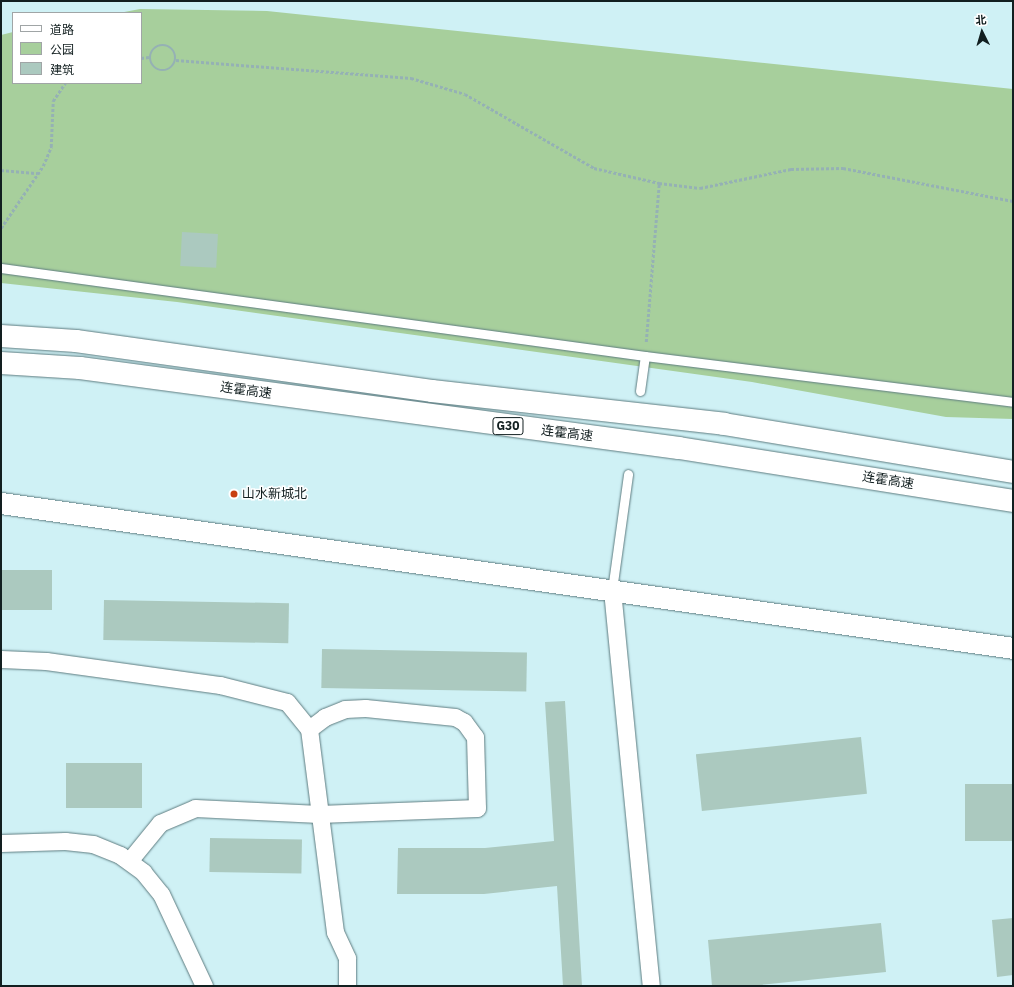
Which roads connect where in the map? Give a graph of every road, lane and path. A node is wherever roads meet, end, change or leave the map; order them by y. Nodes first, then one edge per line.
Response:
1 (149, 57) junction
2 (142, 58) edge
3 (176, 60) junction
4 (64, 84) edge
5 (1, 170) edge
6 (38, 173) junction
7 (659, 183) junction
8 (1013, 201) edge
9 (1, 228) edge
10 (1, 268) edge
11 (1, 336) edge
12 (645, 356) junction
13 (1, 363) edge
14 (640, 391) dead end
15 (1013, 402) edge
16 (908, 455) junction
17 (1013, 457) edge
18 (1013, 472) edge
19 (628, 474) dead end
20 (1013, 502) edge
21 (1, 503) edge
22 (612, 590) junction
23 (1013, 648) edge
24 (1, 659) edge
25 (309, 729) junction
26 (319, 814) junction
27 (1, 843) edge
28 (129, 861) junction
29 (204, 986) edge
30 (347, 986) edge
31 (651, 986) edge

1 - 2 path
1 - 3 path
1 - 3 path
3 - 7 path
4 - 6 path
5 - 6 path
6 - 9 path
7 - 8 path
7 - 12 path
10 - 12 lane
11 - 16 highway, 连霍高速 / G30
12 - 14 lane
12 - 15 lane
13 - 20 highway, 连霍高速 / G30
16 - 17 highway
16 - 18 highway, 连霍高速 / G30
19 - 22 lane
21 - 22 street
22 - 23 street
22 - 31 street
24 - 25 street
25 - 26 street
25 - 26 street
26 - 28 street
26 - 30 street
27 - 28 street
28 - 29 street

